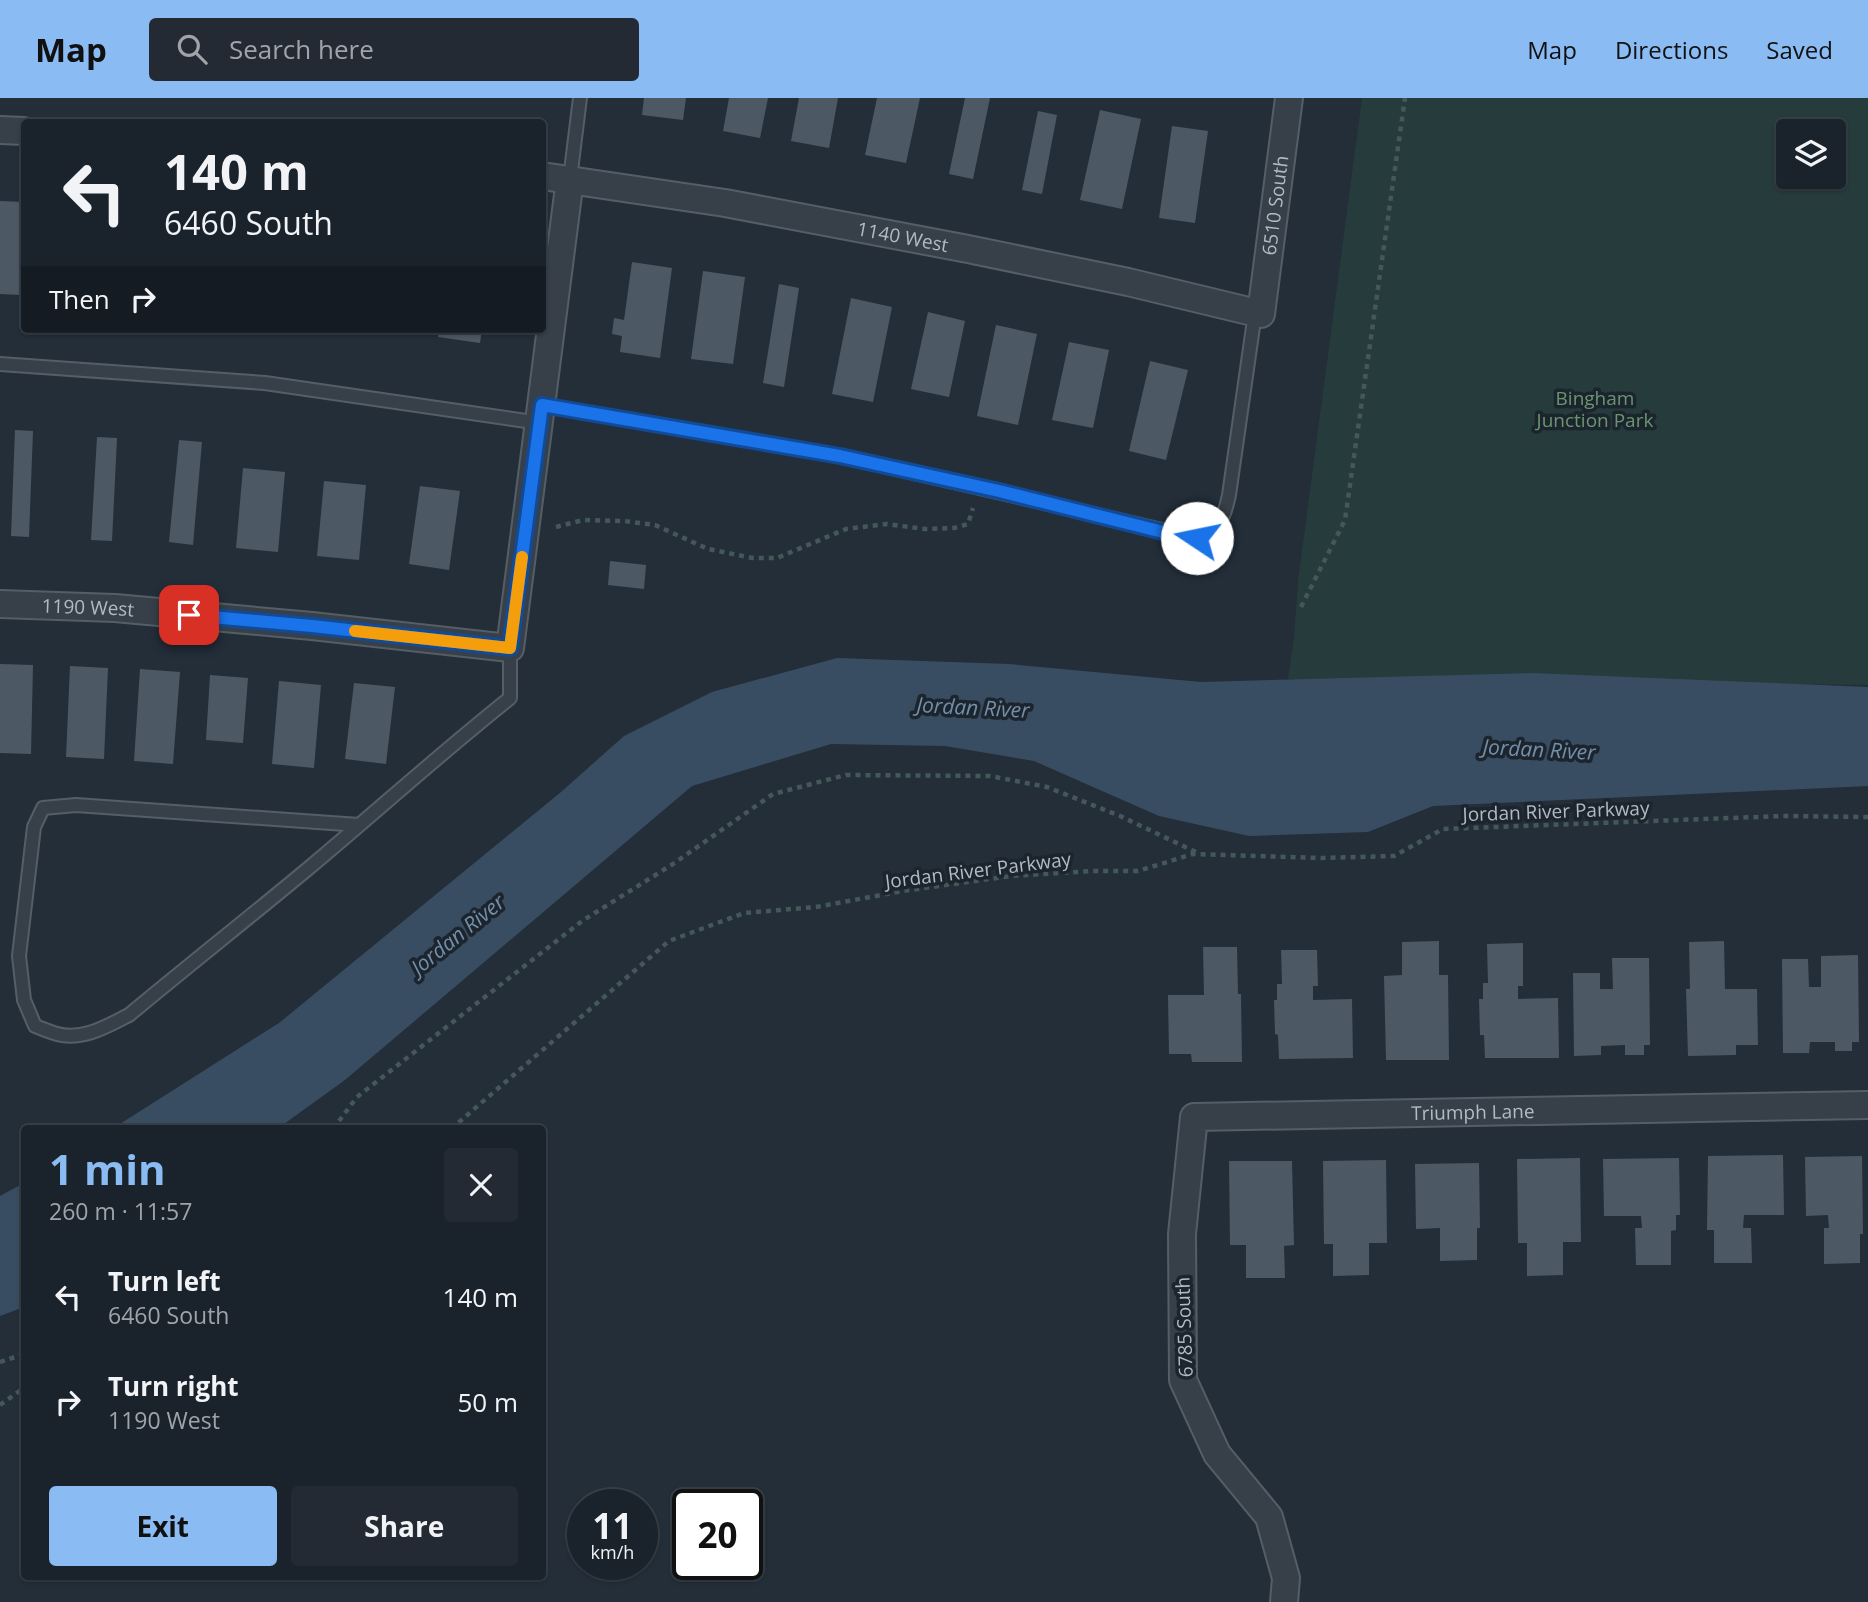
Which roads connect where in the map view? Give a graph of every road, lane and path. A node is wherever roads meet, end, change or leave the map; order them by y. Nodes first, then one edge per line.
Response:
1 (580, 98) edge
2 (1289, 98) edge
3 (1405, 98) edge
4 (0, 130) edge
5 (21, 131) edge
6 (546, 176) edge
7 (570, 179) junction
8 (1258, 313) junction
9 (0, 364) edge
10 (541, 414) junction
11 (976, 486) junction
12 (525, 539) junction
13 (0, 604) edge
14 (1301, 607) dead end
15 (510, 648) junction
16 (1868, 817) edge
17 (359, 825) junction
18 (1203, 855) junction
19 (1868, 1105) edge
20 (336, 1125) edge
21 (456, 1125) edge
22 (1182, 1234) joint
23 (21, 1355) edge
24 (0, 1362) edge
25 (21, 1390) edge
26 (0, 1405) edge
27 (1284, 1602) edge

1 - 7 lane
2 - 8 street, 6510 South
3 - 14 path
4 - 5 street
6 - 7 street, 1140 West
7 - 8 street, 1140 West
7 - 10 street
8 - 11 lane
9 - 10 lane
10 - 11 lane
10 - 12 street
11 - 12 path
12 - 15 street
13 - 15 street, 1190 West
15 - 17 lane
16 - 18 path, Jordan River Parkway
17 - 17 lane
18 - 20 path
18 - 21 path, Jordan River Parkway
19 - 22 street, Triumph Lane
22 - 27 street, 6785 South
23 - 24 path
25 - 26 path

